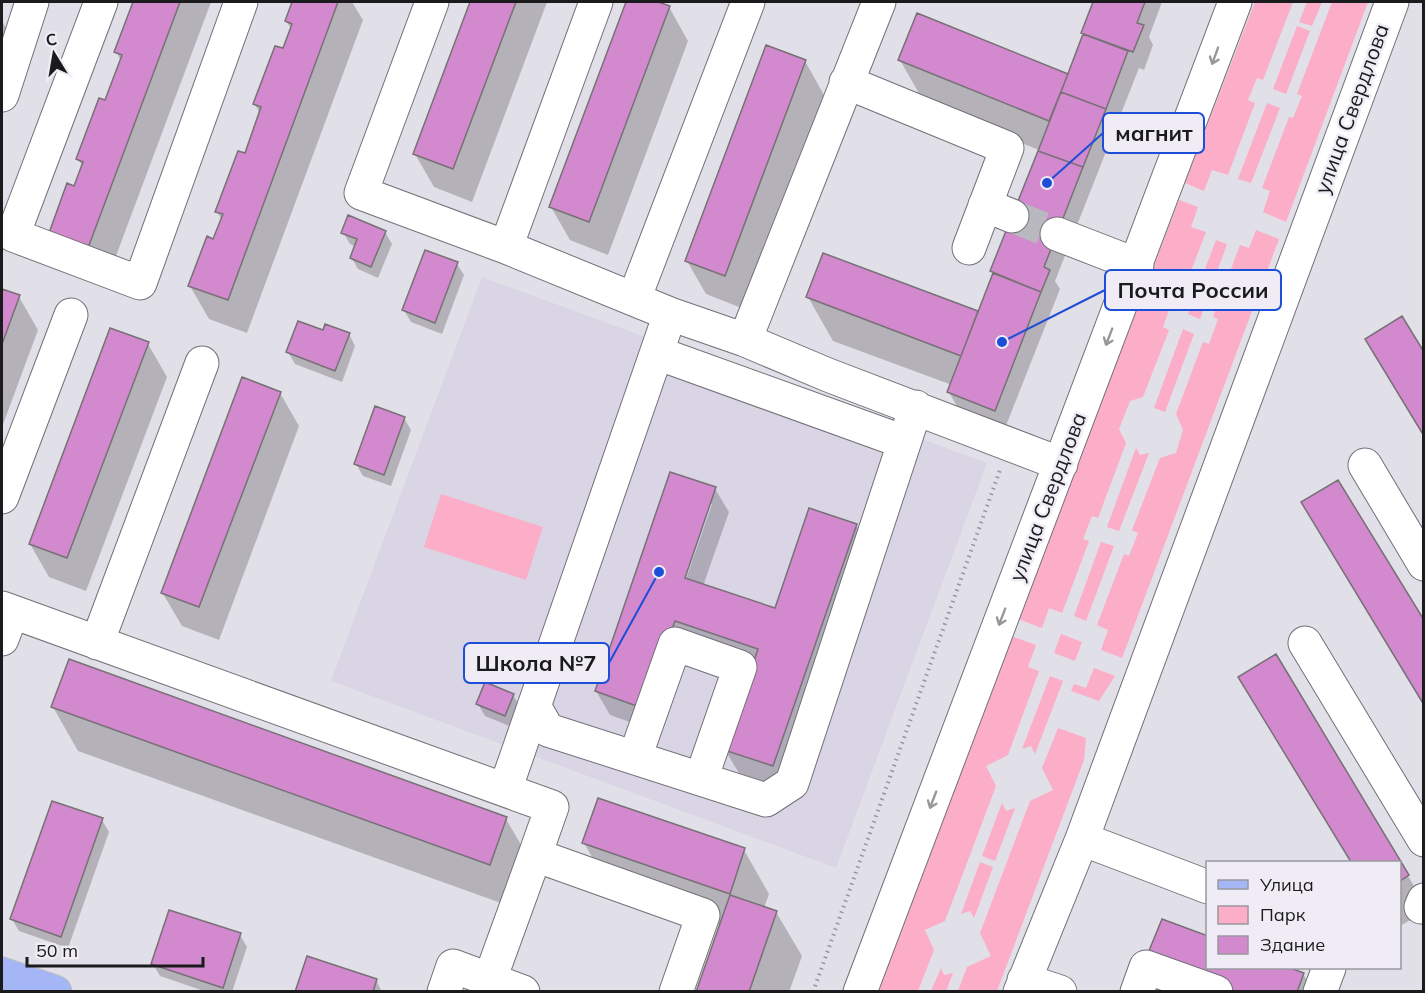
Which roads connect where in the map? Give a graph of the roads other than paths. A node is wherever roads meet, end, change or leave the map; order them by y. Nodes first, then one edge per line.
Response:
1 (32, 2) edge
2 (101, 2) edge
3 (241, 2) edge
4 (432, 2) edge
5 (596, 2) edge
6 (748, 2) edge
7 (879, 2) edge
8 (1235, 2) edge
9 (1392, 2) edge
10 (846, 82) junction
11 (2, 95) edge
12 (1057, 234) tunnel mouth
13 (506, 247) junction
14 (969, 248) dead end
15 (1137, 266) junction
16 (634, 299) junction
17 (669, 314) junction
18 (71, 315) dead end
19 (745, 340) junction
20 (657, 353) junction
21 (202, 363) dead end
22 (916, 407) junction
23 (904, 442) junction
24 (1061, 464) junction
25 (1365, 465) dead end
26 (2, 497) edge
27 (1424, 564) edge
28 (5, 620) edge
29 (97, 643) junction
30 (1305, 643) dead end
31 (534, 706) junction
32 (635, 758) junction
33 (700, 779) junction
34 (505, 790) junction
35 (1420, 827) edge
36 (1082, 839) junction
37 (535, 855) junction
38 (1206, 886) edge
39 (1329, 969) edge
40 (2, 974) edge
41 (490, 980) junction
42 (1022, 986) edge
43 (55, 992) edge
44 (444, 992) edge
45 (523, 992) edge
46 (676, 992) edge
47 (860, 992) edge
48 (1060, 992) edge
49 (1137, 992) edge
50 (1216, 992) edge
51 (1320, 992) edge

1 - 11 street
2 - 3 street
4 - 13 street
5 - 13 street
6 - 16 street
7 - 10 street
8 -> 15 street, улица Свердлова
9 - 36 street, улица Свердлова
10 - 14 street
10 - 19 street
12 - 15 street
13 - 16 street
15 -> 24 street, улица Свердлова
16 - 17 street
17 - 19 street
17 - 20 street
18 - 26 street
19 - 22 street
20 - 23 street
20 - 31 street
21 - 29 street
22 - 23 street
22 - 24 street
23 - 33 street
24 -> 47 street, улица Свердлова
25 - 27 street
28 - 29 street
29 - 34 street
30 - 35 street
31 - 32 street
31 - 34 street
32 - 33 street
32 - 33 street
34 - 37 street
36 - 38 street
36 - 42 street, улица Свердлова
37 - 41 street
37 - 46 street
39 - 51 street
40 - 43 main road
41 - 44 street
41 - 45 street
42 - 48 street
49 - 50 street

